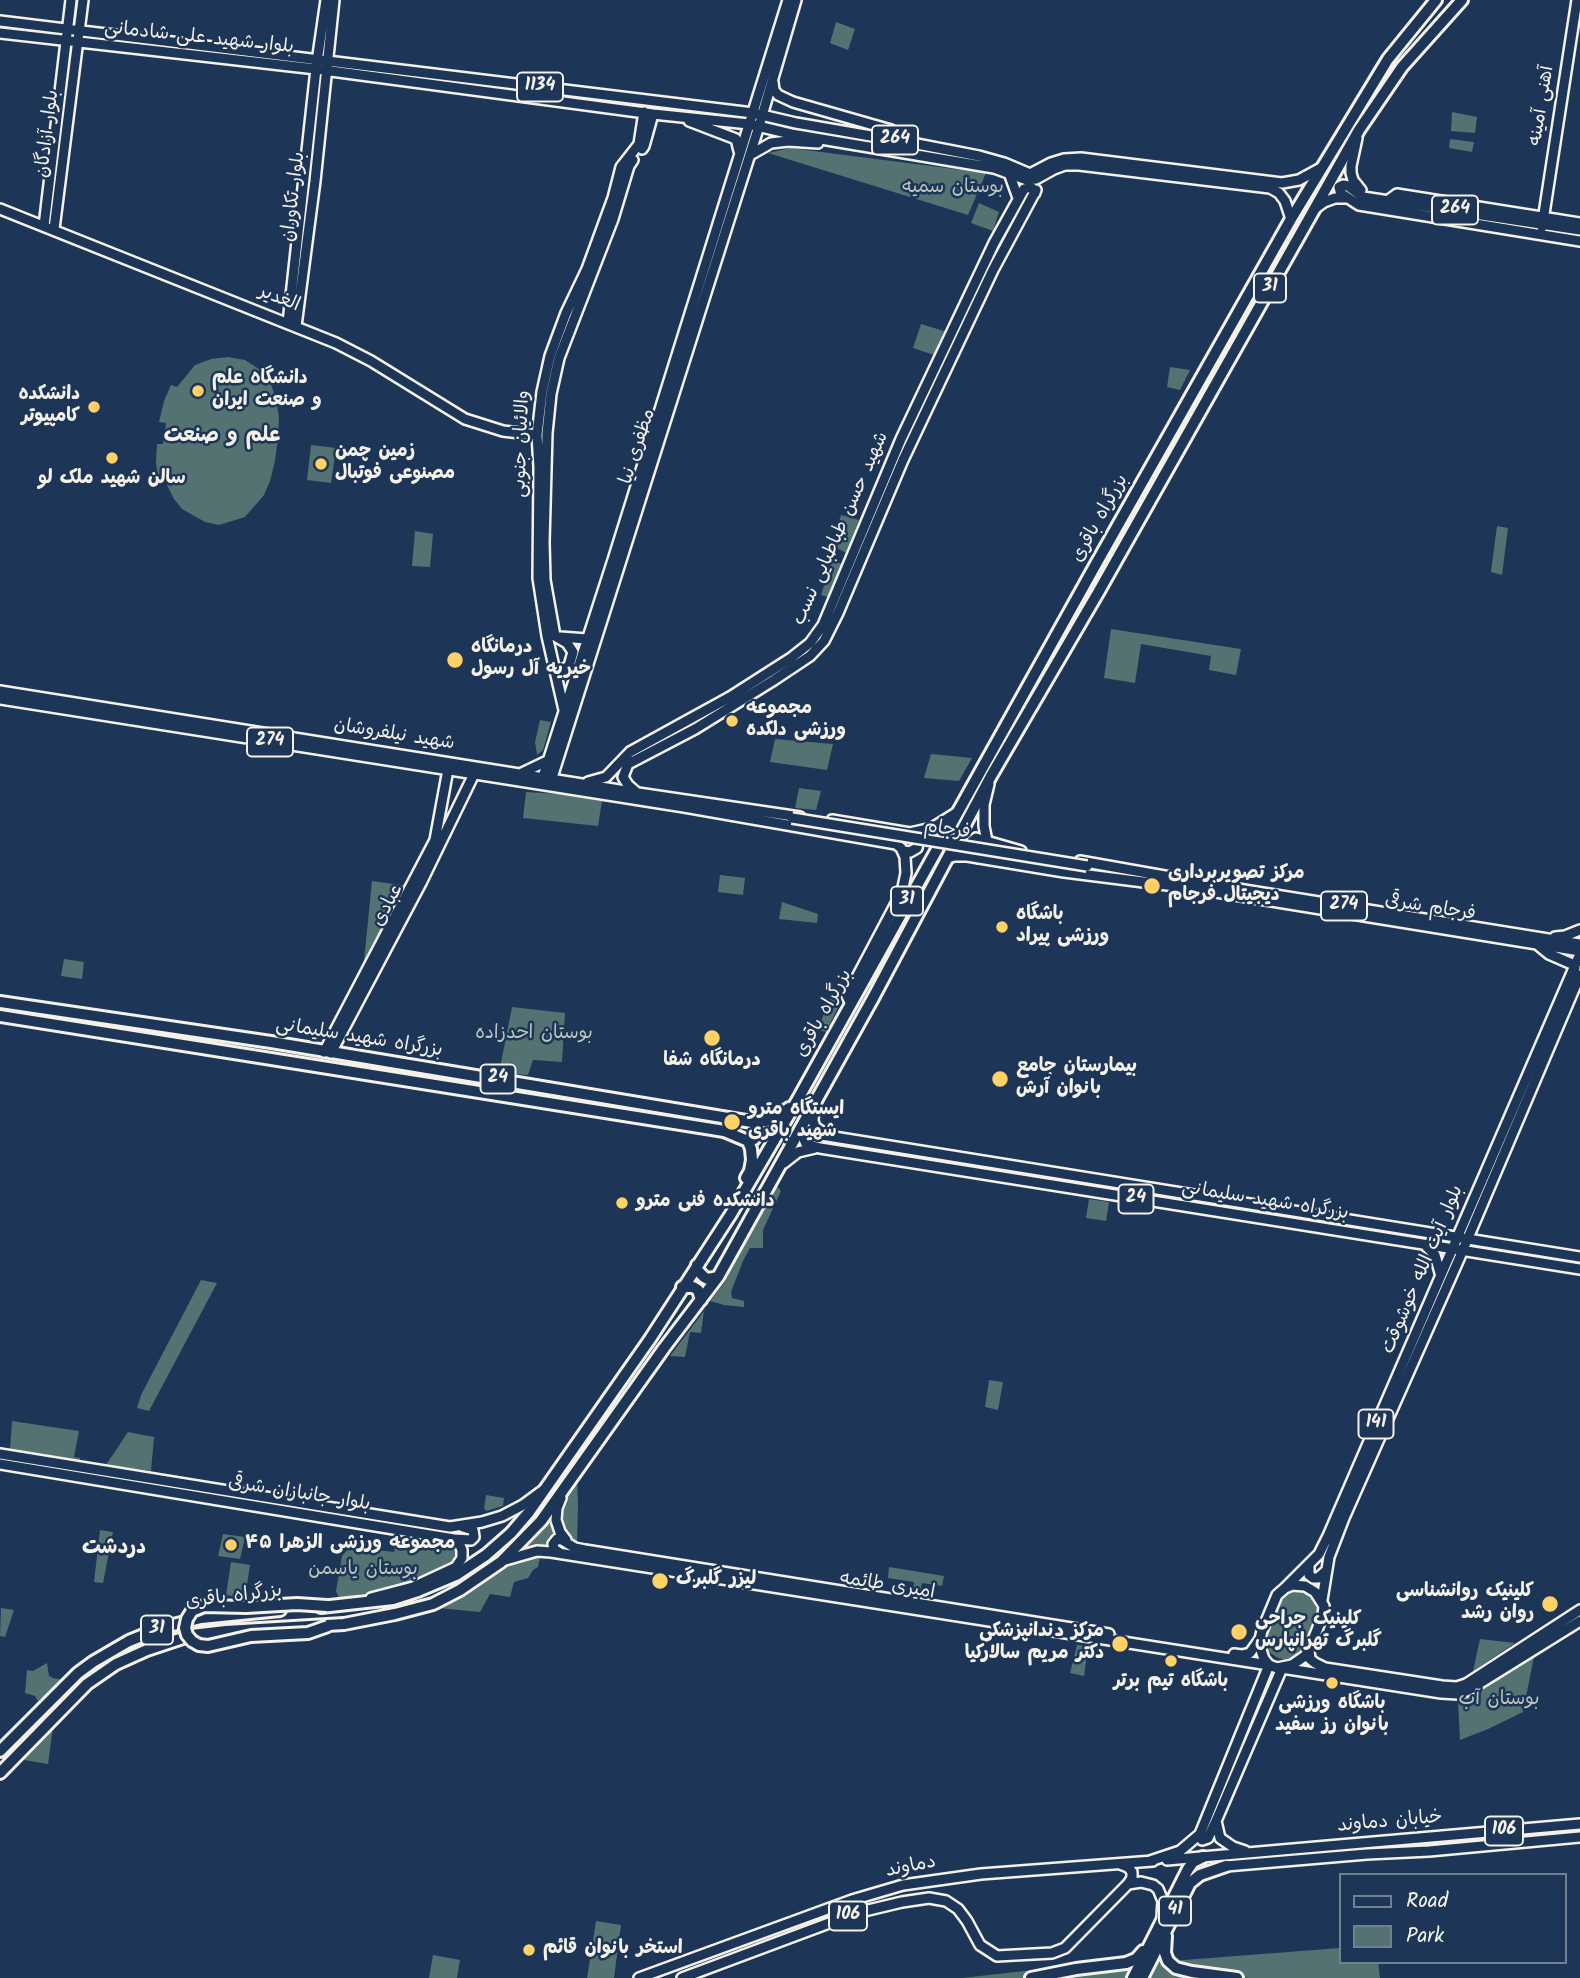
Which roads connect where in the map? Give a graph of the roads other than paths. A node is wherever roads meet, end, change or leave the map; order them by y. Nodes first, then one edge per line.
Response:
1 (71, 0) edge
2 (83, 0) edge
3 (326, 0) edge
4 (334, 0) edge
5 (788, 0) edge
6 (796, 0) edge
7 (1436, 0) edge
8 (1577, 0) edge
9 (1457, 1) edge
10 (1427, 10) junction
11 (0, 21) edge
12 (1442, 23) junction
13 (68, 29) junction
14 (79, 31) junction
15 (0, 33) edge
16 (66, 41) junction
17 (78, 43) junction
18 (322, 65) junction
19 (773, 80) junction
20 (648, 113) junction
21 (757, 114) junction
22 (681, 117) junction
23 (796, 123) junction
24 (754, 125) junction
25 (1359, 130) junction
26 (791, 134) junction
27 (917, 144) junction
28 (875, 147) junction
29 (750, 155) junction
30 (739, 156) junction
31 (1322, 167) junction
32 (1009, 173) junction
33 (1044, 175) junction
34 (1280, 188) junction
35 (1035, 192) junction
36 (1364, 192) junction
37 (1018, 198) junction
38 (1352, 199) junction
39 (0, 209) edge
40 (1314, 210) junction
41 (1291, 219) junction
42 (1580, 223) edge
43 (44, 226) junction
44 (1542, 226) junction
45 (54, 229) junction
46 (1580, 232) edge
47 (1580, 241) edge
48 (293, 325) junction
49 (665, 408) junction
50 (540, 433) junction
51 (1096, 564) junction
52 (1109, 572) junction
53 (541, 579) junction
54 (1085, 584) junction
55 (1099, 592) junction
56 (555, 636) junction
57 (587, 639) junction
58 (569, 666) junction
59 (554, 668) junction
60 (558, 685) junction
61 (0, 691) edge
62 (0, 699) edge
63 (564, 712) junction
64 (561, 736) junction
65 (659, 736) junction
66 (666, 744) junction
67 (549, 760) junction
68 (448, 766) junction
69 (474, 774) junction
70 (521, 774) junction
71 (991, 776) junction
72 (546, 781) junction
73 (569, 781) junction
74 (638, 793) junction
75 (956, 813) junction
76 (786, 819) junction
77 (909, 833) junction
78 (987, 841) junction
79 (904, 851) junction
80 (948, 858) junction
81 (978, 858) junction
82 (1109, 866) junction
83 (1086, 868) junction
84 (1108, 877) junction
85 (1238, 892) junction
86 (1580, 930) edge
87 (1540, 941) junction
88 (1580, 944) edge
89 (1580, 953) edge
90 (869, 968) junction
91 (1579, 975) edge
92 (884, 978) junction
93 (858, 990) junction
94 (873, 998) junction
95 (0, 1002) edge
96 (851, 1004) junction
97 (0, 1016) edge
98 (243, 1038) junction
99 (271, 1042) junction
100 (327, 1052) junction
101 (241, 1054) junction
102 (266, 1058) junction
103 (798, 1099) junction
104 (814, 1102) junction
105 (752, 1122) junction
106 (830, 1136) junction
107 (748, 1141) junction
108 (820, 1148) junction
109 (775, 1172) junction
110 (1474, 1221) junction
111 (1456, 1237) junction
112 (1466, 1239) junction
113 (1491, 1243) junction
114 (1421, 1244) junction
115 (1457, 1250) junction
116 (1580, 1257) edge
117 (696, 1265) junction
118 (1580, 1269) edge
119 (1441, 1276) junction
120 (718, 1277) junction
121 (682, 1287) junction
122 (701, 1300) junction
123 (655, 1331) junction
124 (0, 1454) edge
125 (0, 1464) edge
126 (566, 1485) junction
127 (546, 1488) junction
128 (456, 1526) junction
129 (454, 1539) junction
130 (569, 1545) junction
131 (562, 1553) junction
132 (501, 1562) junction
133 (1309, 1564) junction
134 (1326, 1571) junction
135 (1285, 1588) junction
136 (1322, 1600) junction
137 (355, 1604) junction
138 (327, 1606) junction
139 (1580, 1610) edge
140 (947, 1611) junction
141 (1580, 1620) edge
142 (328, 1626) junction
143 (1260, 1639) junction
144 (1309, 1650) junction
145 (1252, 1658) junction
146 (1269, 1665) junction
147 (1282, 1668) junction
148 (0, 1751) edge
149 (0, 1773) edge
150 (1216, 1821) junction
151 (1580, 1824) edge
152 (1199, 1834) junction
153 (1580, 1837) edge
154 (1428, 1838) junction
155 (1463, 1848) junction
156 (1248, 1853) junction
157 (1203, 1857) junction
158 (1150, 1861) junction
159 (1119, 1863) junction
160 (1226, 1866) joint
161 (1128, 1884) junction
162 (1163, 1926) junction
163 (1152, 1941) junction
164 (1139, 1976) edge
165 (639, 1978) edge
166 (682, 1978) edge
167 (1031, 1978) edge
168 (1237, 1978) edge

1 - 13 main road
2 - 14 main road
3 - 18 main road, بلوار تکاوران
4 - 18 main road, بلوار تکاوران
5 - 21 main road
6 - 19 main road
7 - 10 highway, بزرگراه باقری / 31
8 - 44 main road, آهنی آمینه
9 - 12 highway, بزرگراه باقری / 31
10 - 12 highway
10 - 31 highway, بزرگراه باقری / 31
11 - 13 main road, 1134
12 - 25 highway, بزرگراه باقری / 31
13 - 14 main road, 1134
13 - 16 main road, بلوار آزادگان
14 - 17 main road, بلوار آزادگان
14 - 18 main road, بلوار شهید علی شادمانی / 1134
15 - 16 main road, 1134
16 - 17 main road, 1134
16 - 43 main road, بلوار آزادگان
17 - 18 main road, بلوار شهید علی شادمانی / 1134
17 - 45 main road, بلوار آزادگان
18 - 20 main road, بلوار شهید علی شادمانی / 1134
18 - 21 main road, بلوار شهید علی شادمانی / 1134
18 - 48 main road, بلوار تکاوران
19 - 21 main road
19 - 27 main road
20 - 22 main road, بلوار شهید علی شادمانی / 1134
20 - 50 main road, والائیان جنوبی
21 - 23 main road, 264
21 - 24 main road
22 - 24 main road, بلوار شهید علی شادمانی / 1134
22 - 30 main road
23 - 26 main road
23 - 27 main road, 264
24 - 26 main road, 264
24 - 29 main road, مظفری نیا
24 - 30 main road, مظفری نیا
25 - 36 main road
25 - 40 highway, بزرگراه باقری / 31
26 - 28 main road, 264
27 - 34 main road, 264
28 - 29 main road
28 - 32 main road, 264
29 - 49 main road, مظفری نیا
30 - 49 main road, مظفری نیا
31 - 34 main road, 264
31 - 41 highway, بزرگراه باقری / 31
32 - 33 main road, 264
32 - 37 main road
33 - 34 main road, 264
33 - 35 main road, شهید حسن طباطبایی نسب
34 - 41 main road
35 - 37 main road
35 - 66 main road, شهید حسن طباطبایی نسب
36 - 38 main road
36 - 44 main road, 264
37 - 65 main road, شهید حسن طباطبایی نسب
38 - 40 main road, 264
38 - 44 main road, 264
39 - 43 main road, الغدیر
40 - 52 highway, بزرگراه باقری / 31
41 - 51 highway, بزرگراه باقری / 31
42 - 44 main road
43 - 45 main road, الغدیر
44 - 46 main road, 264
44 - 47 main road
45 - 48 main road, الغدیر
48 - 50 main road, الغدیر
49 - 57 main road, مظفری نیا
49 - 64 main road, مظفری نیا
50 - 53 main road, والائیان جنوبی
51 - 52 highway
51 - 54 highway, بزرگراه باقری / 31
52 - 55 highway, بزرگراه باقری / 31
53 - 56 main road, والائیان جنوبی
53 - 59 main road, والائیان جنوبی
54 - 55 highway
54 - 75 highway, بزرگراه باقری / 31
55 - 71 highway, بزرگراه باقری / 31
56 - 57 main road
56 - 58 main road
57 - 63 main road, مظفری نیا
58 - 59 main road
58 - 60 main road
59 - 60 main road, والائیان جنوبی
60 - 63 main road, والائیان جنوبی
61 - 68 main road, شهید نیلفروشان / 274
62 - 68 main road, شهید نیلفروشان / 274
63 - 64 main road, مظفری نیا
64 - 67 main road, مظفری نیا
64 - 72 main road, مظفری نیا
65 - 66 main road
65 - 73 main road, شهید حسن طباطبایی نسب
66 - 74 main road, شهید حسن طباطبایی نسب
67 - 70 main road
67 - 72 main road, مظفری نیا
68 - 69 main road, شهید نیلفروشان / 274
68 - 70 main road, شهید نیلفروشان / 274
68 - 100 main road, عبادی
69 - 72 main road, شهید نیلفروشان / 274
69 - 100 main road, عبادی
70 - 72 main road, شهید نیلفروشان / 274
71 - 78 main road
71 - 80 highway, بزرگراه باقری / 31
72 - 73 main road, شهید نیلفروشان / 274
72 - 76 main road, شهید نیلفروشان / 274
73 - 74 main road, شهید نیلفروشان / 274
74 - 76 main road, شهید نیلفروشان / 274
75 - 77 main road
75 - 90 highway, بزرگراه باقری / 31
76 - 77 main road
76 - 79 main road
76 - 83 main road, فرجام / 274, bridge
77 - 79 main road
78 - 81 main road
78 - 82 main road
79 - 96 main road
80 - 81 main road
80 - 92 highway, بزرگراه باقری / 31
81 - 84 main road
82 - 83 main road, فرجام / 274
82 - 85 main road, فرجام شرقی / 274
83 - 84 main road, فرجام / 274
84 - 85 main road, فرجام شرقی / 274
85 - 87 main road, فرجام شرقی / 274
86 - 87 main road
87 - 88 main road, فرجام شرقی / 274
87 - 89 main road, فرجام شرقی / 274
87 - 91 main road
89 - 91 main road, بلوار آیت الله خوشوقت / 141
90 - 92 highway
90 - 93 highway, بزرگراه باقری / 31
91 - 110 main road, بلوار آیت الله خوشوقت / 141
91 - 111 main road, بلوار آیت الله خوشوقت / 141
92 - 94 highway, بزرگراه باقری / 31
93 - 94 highway
93 - 96 highway, بزرگراه باقری / 31
94 - 104 highway, بزرگراه باقری / 31
95 - 98 highway, بزرگراه شهید سلیمانی
96 - 103 highway, بزرگراه باقری / 31
97 - 101 highway, بزرگراه شهید سلیمانی / 24
98 - 99 highway, بزرگراه شهید سلیمانی / 24
98 - 101 highway
99 - 100 highway, بزرگراه شهید سلیمانی / 24
99 - 102 highway
100 - 105 highway, بزرگراه شهید سلیمانی / 24
101 - 102 highway, بزرگراه شهید سلیمانی / 24
102 - 107 highway, بزرگراه شهید سلیمانی / 24
103 - 105 highway, 24
103 - 117 highway, بزرگراه باقری / 31
104 - 106 main road
104 - 109 highway, 31
105 - 107 highway
106 - 108 main road
106 - 111 main road, بزرگراه شهید سلیمانی / 24
107 - 123 highway
108 - 109 main road, 24
108 - 114 main road, بزرگراه شهید سلیمانی / 24
109 - 120 highway, بزرگراه باقری / 31
110 - 112 main road, بلوار آیت الله خوشوقت / 141
110 - 113 main road
111 - 112 main road, بزرگراه شهید سلیمانی / 24
111 - 115 main road, بلوار آیت الله خوشوقت / 141
112 - 113 main road, بزرگراه شهید سلیمانی / 24
112 - 115 main road, بلوار آیت الله خوشوقت / 141
113 - 116 main road, بزرگراه شهید سلیمانی / 24
114 - 115 main road, بزرگراه شهید سلیمانی / 24
114 - 119 main road
115 - 118 main road, بزرگراه شهید سلیمانی / 24
115 - 119 main road, بلوار آیت الله خوشوقت / 141
115 - 134 main road, بلوار آیت الله خوشوقت / 141
117 - 120 highway
117 - 121 highway, بزرگراه باقری / 31
119 - 133 main road, بلوار آیت الله خوشوقت / 141
120 - 122 highway, بزرگراه باقری / 31
121 - 122 highway
121 - 123 highway, بزرگراه باقری / 31
122 - 126 highway, بزرگراه باقری / 31
123 - 127 highway, بزرگراه باقری / 31
124 - 128 main road, بلوار جانبازان شرقی
125 - 129 main road, بلوار جانبازان شرقی
126 - 130 main road
126 - 132 highway, بزرگراه باقری / 31
127 - 128 main road, بلوار جانبازان شرقی
127 - 137 highway, بزرگراه باقری / 31
128 - 129 main road
129 - 137 main road
130 - 131 main road
130 - 140 main road, امیری طائمه
131 - 132 main road, امیری طائمه
131 - 140 main road, امیری طائمه
132 - 142 highway, بزرگراه باقری / 31
133 - 134 main road
133 - 135 main road, بلوار آیت الله خوشوقت / 141
134 - 136 main road, بلوار آیت الله خوشوقت / 141
135 - 136 main road
135 - 143 main road
136 - 144 main road
137 - 138 highway, بزرگراه باقری / 31
138 - 142 highway, bridge
138 - 148 highway, بزرگراه باقری / 31
139 - 144 main road
140 - 145 main road, امیری طائمه
141 - 147 main road
142 - 149 highway, بزرگراه باقری / 31
143 - 145 main road
143 - 146 main road
144 - 147 main road
145 - 146 main road, امیری طائمه
146 - 147 main road
146 - 152 main road
147 - 150 main road
150 - 152 main road
150 - 156 main road
151 - 154 main road, خیابان دماوند / 106
152 - 158 main road
153 - 155 main road, خیابان دماوند / 106
154 - 155 main road
154 - 156 main road, خیابان دماوند / 106
155 - 160 main road, خیابان دماوند / 106
156 - 157 main road, خیابان دماوند / 106
157 - 158 main road, دماوند / 106
157 - 162 highway, 41
158 - 159 main road, دماوند / 106
159 - 161 main road
159 - 165 main road, دماوند / 106
160 - 162 highway, 41
161 - 162 main road
161 - 166 main road, دماوند / 106
162 - 163 highway, 41
162 - 164 highway, 41
162 - 168 highway
163 - 164 highway, 41
163 - 167 highway

